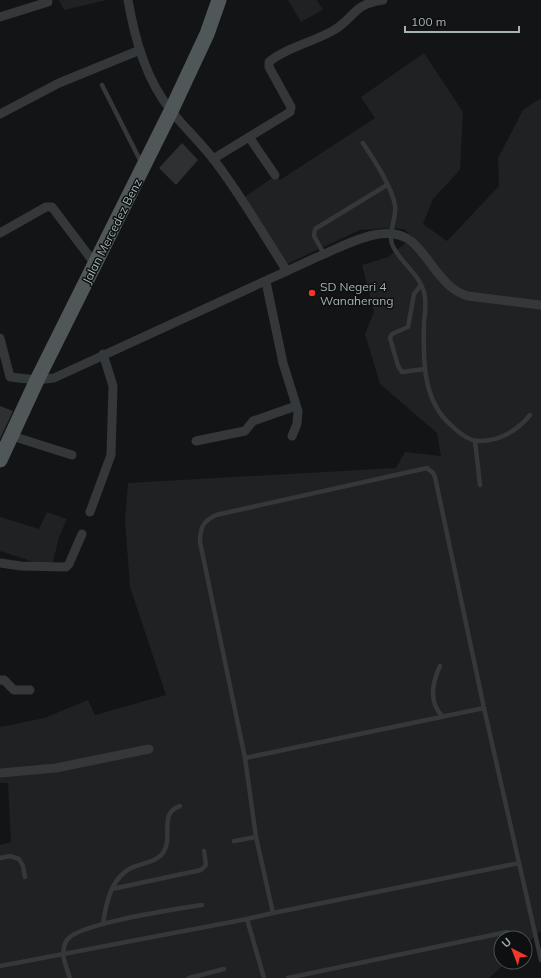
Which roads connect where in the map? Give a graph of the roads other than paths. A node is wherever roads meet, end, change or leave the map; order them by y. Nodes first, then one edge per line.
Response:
1 (128, 0) edge
2 (219, 0) edge
3 (383, 0) edge
4 (48, 2) dead end
5 (0, 17) edge
6 (140, 50) junction
7 (102, 85) dead end
8 (171, 111) junction
9 (0, 114) edge
10 (249, 138) junction
11 (363, 143) dead end
12 (213, 159) junction
13 (144, 167) junction
14 (275, 175) dead end
15 (387, 185) junction
16 (0, 233) edge
17 (392, 234) junction
18 (324, 254) junction
19 (95, 264) junction
20 (287, 271) junction
21 (266, 282) junction
22 (421, 285) junction
23 (541, 305) edge
24 (0, 338) edge
25 (104, 354) junction
26 (425, 369) junction
27 (37, 380) junction
28 (296, 406) junction
29 (530, 414) dead end
30 (12, 436) junction
31 (292, 436) dead end
32 (196, 441) dead end
33 (475, 441) junction
34 (72, 455) dead end
35 (0, 460) edge
36 (480, 485) dead end
37 (90, 512) dead end
38 (82, 534) dead end
39 (0, 563) edge
40 (440, 666) dead end
41 (0, 680) edge
42 (30, 690) dead end
43 (484, 708) junction
44 (442, 716) junction
45 (149, 749) dead end
46 (245, 758) junction
47 (0, 773) edge
48 (180, 806) dead end
49 (256, 837) junction
50 (234, 841) dead end
51 (204, 851) dead end
52 (0, 858) edge
53 (519, 863) junction
54 (25, 877) dead end
55 (112, 889) junction
56 (202, 904) dead end
57 (273, 913) junction
58 (248, 919) junction
59 (103, 924) junction
60 (493, 935) edge
61 (63, 954) junction
62 (541, 960) edge
63 (0, 966) edge
64 (224, 969) dead end
65 (70, 978) edge
66 (190, 978) edge
67 (264, 978) edge
68 (288, 978) edge

1 - 6 street
2 - 8 main road, Jalan Mercedez Benz
3 - 10 street
4 - 5 street
6 - 8 street
6 - 9 street
7 - 13 lane
8 - 12 street
8 - 13 main road, Jalan Mercedez Benz
10 - 12 street
10 - 14 street
11 - 15 lane
12 - 20 street
13 - 19 main road, Jalan Mercedez Benz
15 - 17 lane
15 - 18 lane
16 - 19 street
17 - 18 street
17 - 22 lane
17 - 23 street
18 - 20 street
19 - 27 main road, Jalan Mercedez Benz
20 - 21 street
21 - 25 street
21 - 28 street
22 - 26 lane
22 - 26 lane
24 - 27 street
25 - 27 street
25 - 37 street
26 - 33 lane
27 - 30 main road, Jalan Mercedez Benz
28 - 31 street
28 - 32 street
29 - 33 lane
30 - 34 street
30 - 35 main road, Jalan Mercedez Benz
33 - 36 lane
38 - 39 street
40 - 44 lane
41 - 42 street
43 - 44 lane
43 - 46 lane
43 - 53 lane
44 - 46 lane
45 - 47 street
46 - 49 lane
48 - 55 lane
49 - 50 lane
49 - 57 lane
51 - 55 lane
52 - 54 lane
53 - 57 lane
53 - 62 lane
55 - 59 lane
56 - 59 lane
57 - 58 lane
58 - 61 lane
58 - 67 lane
59 - 61 lane
60 - 68 lane
61 - 63 lane
61 - 65 lane
64 - 66 lane

